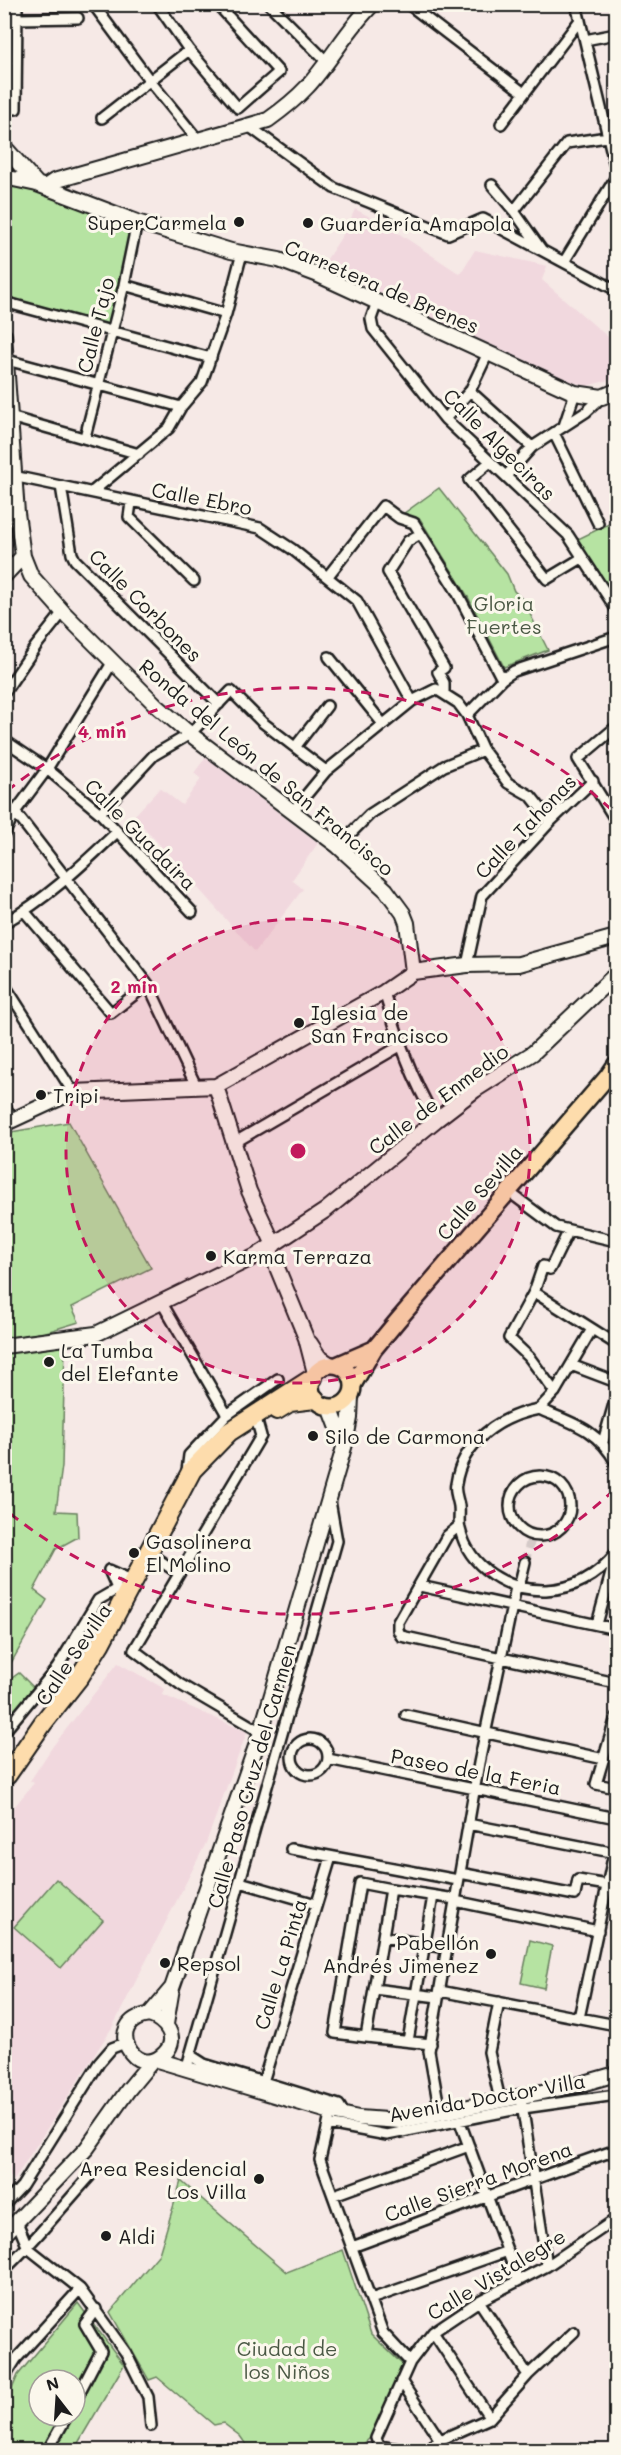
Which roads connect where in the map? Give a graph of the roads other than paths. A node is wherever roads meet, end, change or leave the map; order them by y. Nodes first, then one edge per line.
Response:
1 (17, 4) edge
2 (93, 4) edge
3 (157, 4) edge
4 (217, 4) edge
5 (269, 4) edge
6 (374, 4) edge
7 (408, 4) edge
8 (576, 4) edge
9 (78, 18) dead end
10 (17, 19) junction
11 (580, 20) junction
12 (616, 34) edge
13 (585, 40) junction
14 (189, 50) junction
15 (326, 61) junction
16 (150, 81) junction
17 (524, 93) junction
18 (16, 109) dead end
19 (102, 118) dead end
20 (501, 124) dead end
21 (250, 127) junction
22 (607, 136) junction
23 (198, 140) junction
24 (6, 147) edge
25 (616, 170) edge
26 (4, 171) edge
27 (4, 177) edge
28 (616, 177) edge
29 (492, 185) dead end
30 (41, 186) junction
31 (514, 211) junction
32 (137, 222) junction
33 (542, 251) junction
34 (242, 253) junction
35 (564, 262) junction
36 (124, 285) junction
37 (616, 290) edge
38 (4, 302) edge
39 (377, 302) junction
40 (226, 314) junction
41 (113, 330) junction
42 (4, 335) edge
43 (488, 353) junction
44 (211, 358) junction
45 (7, 360) junction
46 (99, 384) junction
47 (6, 386) edge
48 (470, 391) junction
49 (575, 393) junction
50 (610, 397) edge
51 (182, 407) junction
52 (10, 417) junction
53 (445, 419) junction
54 (564, 426) junction
55 (554, 433) junction
56 (85, 437) junction
57 (532, 447) junction
58 (8, 451) edge
59 (139, 454) junction
60 (490, 462) junction
61 (13, 476) junction
62 (506, 476) junction
63 (61, 486) junction
64 (92, 492) junction
65 (131, 503) junction
66 (10, 514) edge
67 (598, 523) dead end
68 (420, 534) junction
69 (23, 556) junction
70 (582, 558) junction
71 (4, 576) edge
72 (328, 576) junction
73 (194, 581) dead end
74 (616, 609) edge
75 (63, 612) junction
76 (616, 637) edge
77 (329, 657) dead end
78 (112, 663) junction
79 (502, 679) junction
80 (4, 693) edge
81 (444, 694) junction
82 (412, 701) junction
83 (219, 704) junction
84 (327, 706) dead end
85 (467, 715) junction
86 (383, 724) junction
87 (616, 727) edge
88 (190, 734) junction
89 (4, 740) edge
90 (296, 746) junction
91 (483, 750) junction
92 (47, 769) junction
93 (327, 771) junction
94 (593, 781) junction
95 (4, 805) edge
96 (292, 811) junction
97 (15, 812) junction
98 (100, 813) junction
99 (552, 821) junction
100 (616, 821) edge
101 (117, 832) junction
102 (4, 834) edge
103 (339, 846) junction
104 (67, 878) junction
105 (25, 912) junction
106 (192, 912) dead end
107 (4, 923) edge
108 (616, 937) edge
109 (467, 965) junction
110 (413, 972) junction
111 (616, 974) edge
112 (4, 984) edge
113 (148, 984) junction
114 (384, 992) junction
115 (400, 1046) junction
116 (614, 1075) edge
117 (216, 1086) junction
118 (197, 1088) junction
119 (73, 1092) junction
120 (4, 1104) edge
121 (436, 1120) junction
122 (9, 1123) edge
123 (232, 1144) junction
124 (508, 1192) junction
125 (569, 1230) junction
126 (616, 1241) edge
127 (271, 1246) junction
128 (534, 1292) junction
129 (162, 1303) junction
130 (592, 1329) junction
131 (306, 1338) junction
132 (616, 1344) edge
133 (4, 1346) edge
134 (374, 1349) junction
135 (334, 1365) junction
136 (571, 1365) junction
137 (314, 1375) junction
138 (279, 1378) dead end
139 (616, 1382) edge
140 (352, 1390) junction
141 (555, 1392) junction
142 (616, 1397) edge
143 (322, 1403) junction
144 (538, 1409) junction
145 (227, 1415) junction
146 (257, 1422) junction
147 (613, 1424) edge
148 (603, 1442) junction
149 (345, 1444) junction
150 (616, 1463) edge
151 (185, 1482) junction
152 (329, 1498) junction
153 (187, 1501) junction
154 (459, 1526) junction
155 (532, 1537) joint
156 (616, 1554) edge
157 (156, 1558) junction
158 (525, 1562) tunnel mouth
159 (178, 1573) junction
160 (134, 1577) junction
161 (420, 1586) junction
162 (518, 1587) junction
163 (120, 1595) junction
164 (512, 1606) junction
165 (597, 1624) junction
166 (616, 1629) edge
167 (501, 1658) junction
168 (616, 1683) edge
169 (406, 1715) dead end
170 (616, 1717) edge
171 (4, 1732) edge
172 (261, 1732) junction
173 (485, 1733) junction
174 (278, 1747) junction
175 (293, 1750) junction
176 (328, 1759) junction
177 (604, 1759) junction
178 (6, 1776) edge
179 (616, 1788) edge
180 (474, 1789) junction
181 (616, 1818) edge
182 (468, 1824) junction
183 (291, 1850) dead end
184 (615, 1853) edge
185 (330, 1857) junction
186 (459, 1877) junction
187 (240, 1882) junction
188 (607, 1885) junction
189 (391, 1888) junction
190 (433, 1896) junction
191 (455, 1900) junction
192 (316, 1904) junction
193 (598, 1931) junction
194 (383, 1937) junction
195 (425, 1944) junction
196 (447, 1948) junction
197 (172, 1988) junction
198 (374, 1989) junction
199 (416, 1994) junction
200 (439, 1994) junction
201 (499, 2002) junction
202 (149, 2015) junction
203 (579, 2018) junction
204 (166, 2024) junction
205 (616, 2025) edge
206 (366, 2037) junction
207 (408, 2041) junction
208 (125, 2043) junction
209 (430, 2044) junction
210 (170, 2046) junction
211 (134, 2057) junction
212 (189, 2059) junction
213 (154, 2060) junction
214 (198, 2073) junction
215 (616, 2074) edge
216 (263, 2082) junction
217 (128, 2090) junction
218 (616, 2095) edge
219 (500, 2100) junction
220 (522, 2102) junction
221 (440, 2113) junction
222 (335, 2117) junction
223 (460, 2122) junction
224 (469, 2146) junction
225 (616, 2150) edge
226 (90, 2176) dead end
227 (534, 2178) junction
228 (334, 2195) junction
229 (488, 2198) junction
230 (4, 2205) edge
231 (616, 2219) edge
232 (17, 2222) junction
233 (4, 2235) edge
234 (352, 2247) junction
235 (28, 2248) junction
236 (507, 2251) junction
237 (548, 2266) junction
238 (4, 2270) edge
239 (518, 2280) junction
240 (80, 2289) junction
241 (370, 2299) junction
242 (479, 2301) junction
243 (96, 2309) junction
244 (433, 2332) junction
245 (574, 2332) dead end
246 (410, 2362) junction
247 (528, 2376) junction
248 (4, 2378) edge
249 (87, 2378) edge
250 (401, 2381) junction
251 (490, 2418) junction
252 (151, 2426) dead end
253 (60, 2428) edge
254 (441, 2440) junction
255 (48, 2451) edge
256 (404, 2451) edge
257 (426, 2451) edge

1 - 10 street
2 - 16 street
3 - 14 street
4 - 14 street
5 - 15 street
6 - 15 street
7 - 17 street
8 - 11 street
9 - 10 street
10 - 18 street
11 - 13 street
11 - 17 street
12 - 13 street
13 - 22 street
14 - 16 street
15 - 21 street
16 - 19 street
16 - 23 street
17 - 20 street
21 - 23 street
21 - 33 street
22 - 25 street
22 - 31 street
23 - 30 street
24 - 26 street
24 - 30 street
27 - 30 street, Carretera de Brenes
28 - 35 street
29 - 31 street
30 - 32 street, Carretera de Brenes
31 - 33 street
32 - 34 street, Carretera de Brenes
32 - 36 street, Calle Tajo
33 - 35 street
34 - 39 street, Carretera de Brenes
34 - 40 street
35 - 37 street
36 - 40 street
36 - 41 street, Calle Tajo
38 - 41 street
39 - 43 street, Carretera de Brenes
39 - 53 street, Calle Algeciras
40 - 44 street
41 - 44 street
41 - 46 street, Calle Tajo
42 - 45 street, Ronda del León de San Francisco
43 - 48 street
43 - 49 street, Carretera de Brenes
44 - 51 street
45 - 46 street
45 - 47 street, Ronda del León de San Francisco
46 - 51 street
46 - 56 street, Calle Tajo
47 - 52 street, Ronda del León de San Francisco
48 - 53 street
48 - 57 street
49 - 50 street, Carretera de Brenes
49 - 54 street
50 - 54 street
51 - 59 street
52 - 56 street
52 - 58 street, Ronda del León de San Francisco
53 - 60 street, Calle Algeciras
54 - 55 street
55 - 57 street
55 - 67 street
56 - 59 street
57 - 62 street
58 - 61 street, Ronda del León de San Francisco
59 - 64 street
60 - 62 street, Calle Algeciras
60 - 70 street
61 - 63 street, Calle Ebro
61 - 66 street, Ronda del León de San Francisco
62 - 70 street, Calle Algeciras
63 - 64 street, Calle Ebro
63 - 83 street, Calle Corbones
64 - 65 street, Calle Ebro
65 - 72 street, Calle Ebro
65 - 73 street
66 - 69 street, Ronda del León de San Francisco
68 - 72 street
68 - 79 street
68 - 81 street
69 - 71 street
69 - 75 street, Ronda del León de San Francisco
70 - 74 street, Calle Algeciras
72 - 82 street, Calle Ebro
75 - 78 street, Ronda del León de San Francisco
75 - 80 street
76 - 79 street
77 - 86 street
78 - 88 street, Ronda del León de San Francisco
78 - 92 street
79 - 85 street
81 - 82 street
81 - 85 street
82 - 86 street
83 - 88 street
83 - 90 street
84 - 90 street
85 - 91 street
86 - 93 street
87 - 94 street
88 - 96 street, Ronda del León de San Francisco
88 - 98 street
89 - 92 street, Calle Guadaira
90 - 93 street
91 - 99 street
91 - 103 street
92 - 97 street
92 - 98 street, Calle Guadaira
93 - 96 street
94 - 99 street, Calle Tahonas
94 - 100 street
95 - 97 street
96 - 103 street, Ronda del León de San Francisco
97 - 102 street
97 - 104 street
98 - 101 street, Calle Guadaira
99 - 109 street, Calle Tahonas
101 - 104 street
101 - 106 street, Calle Guadaira
103 - 110 street, Ronda del León de San Francisco
104 - 105 street
104 - 113 street
105 - 107 street
105 - 113 street
108 - 109 street
109 - 110 street
110 - 114 street
111 - 121 street, Calle de Enmedio
112 - 119 street
113 - 118 street
114 - 115 street
114 - 117 street
115 - 121 street
115 - 123 street
116 - 124 main road, Calle Sevilla
117 - 118 street
117 - 123 street
118 - 119 street
119 - 122 street
120 - 122 street
121 - 127 street, Calle de Enmedio
123 - 127 street
124 - 125 street
124 - 134 main road, Calle Sevilla
125 - 126 street
125 - 128 street
127 - 129 street, Calle de Enmedio
127 - 131 street
128 - 130 street
128 - 141 street
129 - 133 street, Calle de Enmedio
129 - 145 street
130 - 132 street
130 - 136 street
131 - 135 street
131 - 137 street
134 - 135 main road
134 - 140 main road, Calle Sevilla
135 - 137 main road
135 - 140 main road
136 - 139 street
136 - 141 street
137 - 143 main road
137 - 151 highway, Calle Sevilla
138 - 145 street
140 - 143 main road
140 - 149 street
141 - 144 street
142 - 147 street
143 - 146 highway, Calle Sevilla
143 - 149 street
144 - 148 street
144 - 154 street
145 - 151 street
146 - 153 highway, Calle Sevilla
146 - 159 street
147 - 148 street
148 - 150 street
149 - 152 street
151 - 153 street
151 - 160 highway, Calle Sevilla
152 - 172 street
152 - 174 street, Calle Paso Cruz del Carmen
153 - 157 highway, Calle Sevilla
154 - 161 street
154 - 162 street
155 - 155 street
156 - 162 street
156 - 165 street
157 - 159 street
157 - 178 highway, Calle Sevilla
158 - 162 street
159 - 172 street
160 - 163 highway, Calle Sevilla
160 - 163 street
161 - 164 street
161 - 167 street
162 - 164 street
163 - 171 street
163 - 178 highway, Calle Sevilla
164 - 165 street
164 - 167 street
165 - 166 street
167 - 168 street
167 - 173 street
169 - 173 street, Paseo de la Feria
170 - 177 street
172 - 197 street
173 - 177 street, Paseo de la Feria
173 - 180 street
174 - 175 street
174 - 187 street, Calle Paso Cruz del Carmen
175 - 176 street
175 - 176 street
176 - 180 street, Paseo de la Feria
177 - 179 street
180 - 181 street, Paseo de la Feria
180 - 182 street
182 - 184 street
182 - 186 street
183 - 185 street
184 - 188 street
185 - 186 street
185 - 192 street, Calle La Pinta
186 - 188 street
186 - 191 street
187 - 192 street
187 - 212 street, Calle Paso Cruz del Carmen
188 - 193 street
189 - 190 street
189 - 194 street
189 - 206 street
190 - 191 street
190 - 195 street
191 - 193 street
191 - 196 street
192 - 216 street, Calle La Pinta
193 - 203 street
194 - 195 street
194 - 198 street
195 - 196 street
195 - 199 street
196 - 200 street
197 - 202 street
197 - 204 street
198 - 199 street
198 - 206 street
199 - 200 street
199 - 207 street
200 - 201 street
200 - 209 street
201 - 203 street
201 - 219 street
202 - 204 street
202 - 208 street
203 - 205 street
204 - 210 street
206 - 207 street
207 - 209 street
208 - 211 street
208 - 230 street
209 - 221 street
210 - 212 street
210 - 213 street
211 - 213 street
211 - 217 street
212 - 214 street
212 - 216 street, Avenida Doctor Villa
213 - 214 street, Avenida Doctor Villa
213 - 217 street
214 - 222 street, Avenida Doctor Villa
215 - 220 street, Avenida Doctor Villa
216 - 222 street, Avenida Doctor Villa
217 - 232 street
218 - 220 street, Avenida Doctor Villa
219 - 220 street, Avenida Doctor Villa
219 - 221 street, Avenida Doctor Villa
220 - 223 street, Avenida Doctor Villa
220 - 227 street
221 - 222 street, Avenida Doctor Villa
222 - 223 street, Avenida Doctor Villa
222 - 228 street
223 - 224 street
224 - 228 street
224 - 229 street
225 - 227 street, Calle Sierra Morena
226 - 235 street
227 - 229 street, Calle Sierra Morena
227 - 237 street
228 - 234 street
229 - 234 street, Calle Sierra Morena
229 - 236 street
231 - 237 street, Calle Vistalegre
232 - 233 street
232 - 235 street
234 - 241 street
235 - 238 street
235 - 240 street
236 - 239 street
236 - 241 street
237 - 239 street, Calle Vistalegre
239 - 242 street, Calle Vistalegre
240 - 243 street
240 - 248 street
241 - 246 street
242 - 244 street, Calle Vistalegre
242 - 247 street
243 - 249 street
243 - 252 street
244 - 246 street, Calle Vistalegre
244 - 251 street
245 - 247 street
246 - 250 street, Calle Vistalegre
247 - 251 street
250 - 254 street
250 - 256 street, Calle Vistalegre
251 - 254 street
253 - 255 street
254 - 257 street

